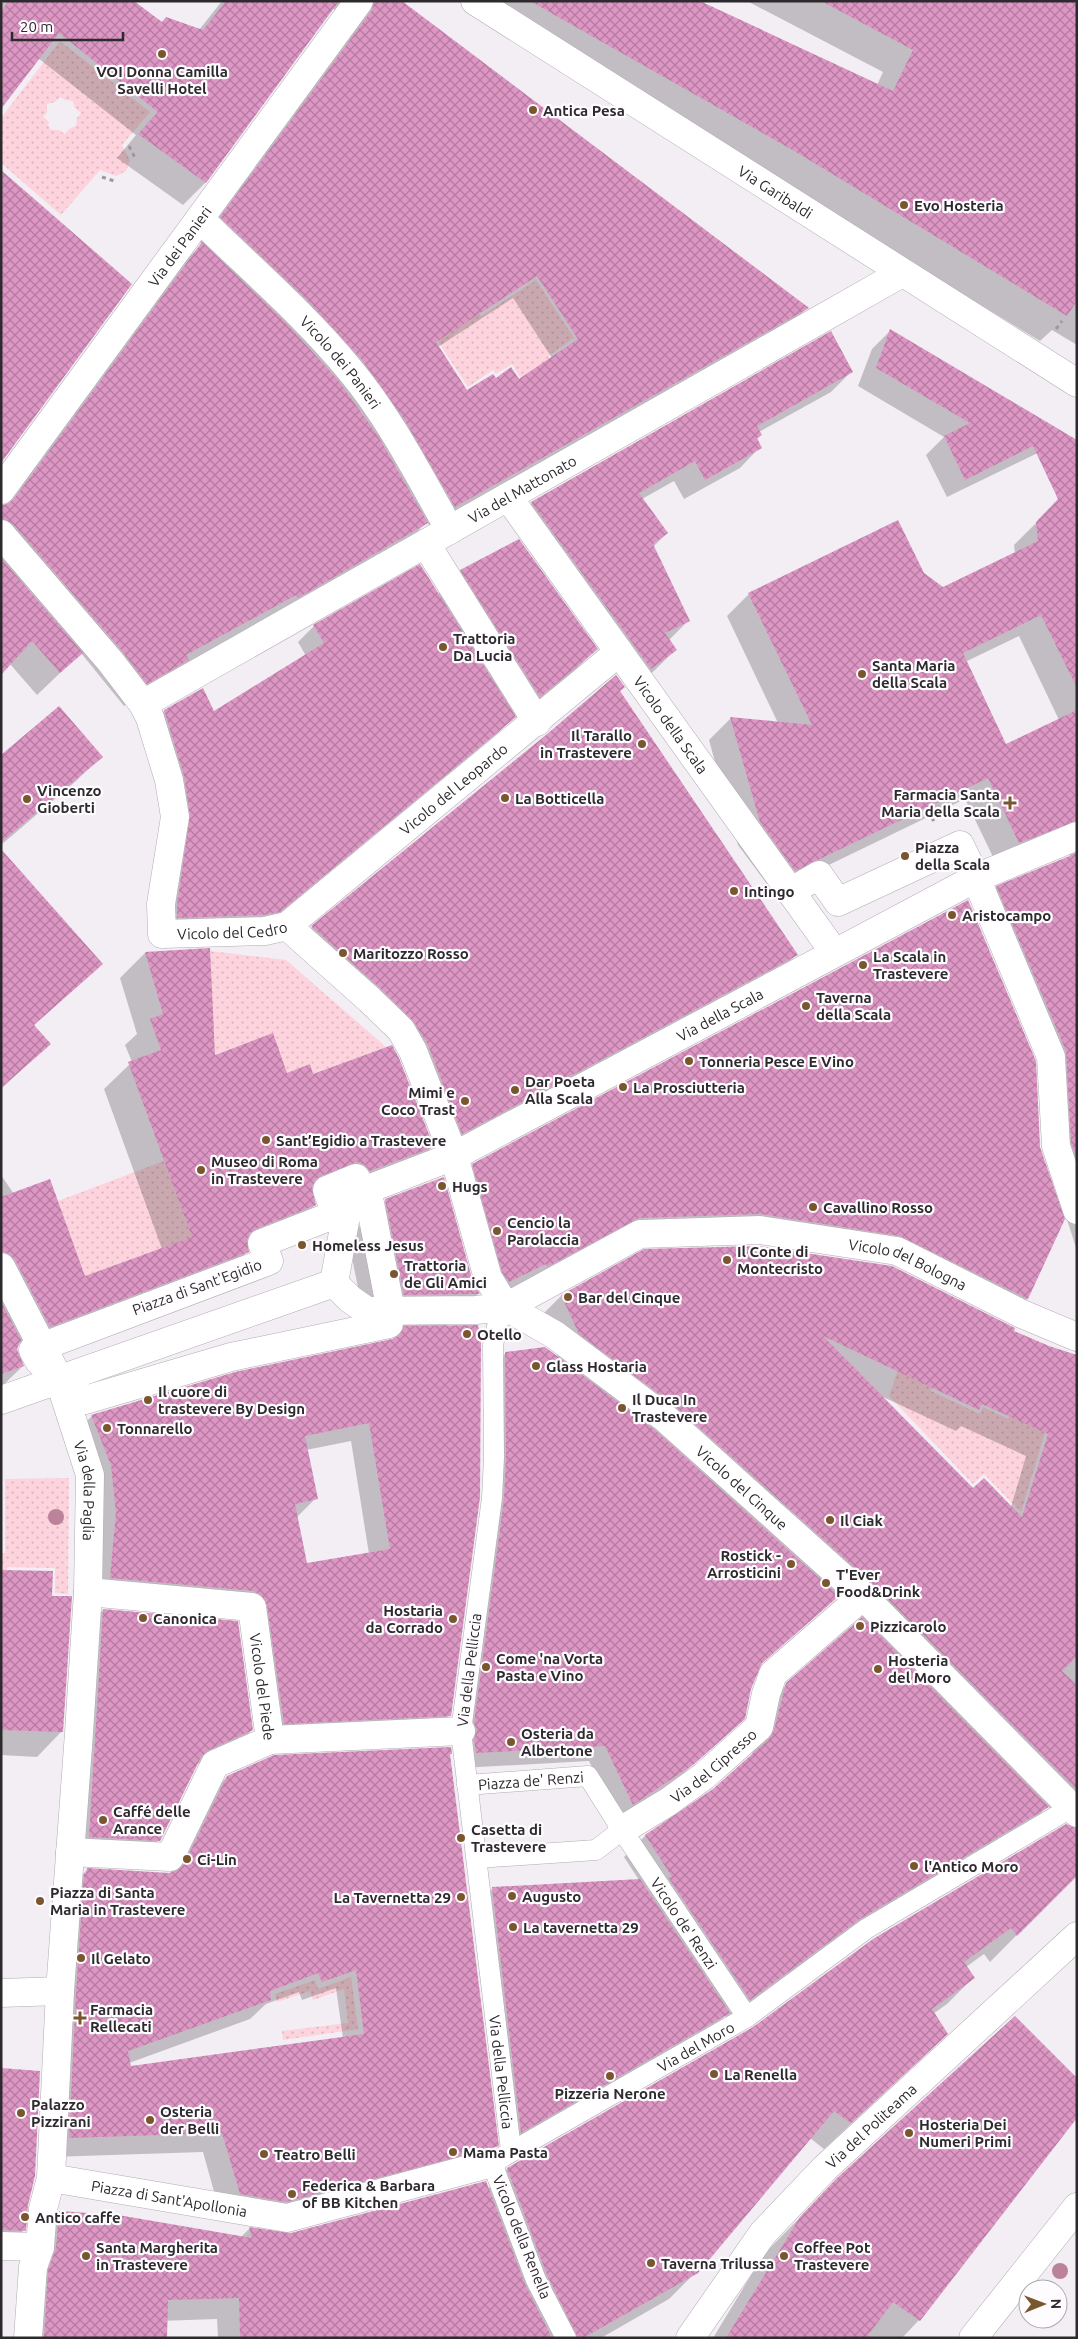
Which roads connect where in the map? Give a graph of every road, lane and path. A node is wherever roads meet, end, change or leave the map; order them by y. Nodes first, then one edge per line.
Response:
1 (359, 1) edge
2 (475, 1) edge
3 (129, 146) dead end
4 (136, 160) dead end
5 (102, 177) dead end
6 (117, 182) dead end
7 (200, 219) junction
8 (902, 273) junction
9 (1062, 321) dead end
10 (1054, 332) dead end
11 (1077, 383) edge
12 (1, 490) edge
13 (508, 497) junction
14 (450, 530) junction
15 (1, 534) edge
16 (426, 544) junction
17 (619, 652) junction
18 (144, 704) junction
19 (537, 722) junction
20 (1077, 836) edge
21 (976, 878) junction
22 (790, 892) junction
23 (287, 926) junction
24 (834, 952) junction
25 (454, 1156) junction
26 (362, 1191) junction
27 (1077, 1210) edge
28 (1, 1267) edge
29 (334, 1282) junction
30 (506, 1307) junction
31 (389, 1312) junction
32 (1077, 1337) edge
33 (43, 1346) junction
34 (59, 1379) junction
35 (1, 1400) edge
36 (88, 1592) junction
37 (863, 1596) junction
38 (461, 1730) junction
39 (270, 1740) junction
40 (467, 1785) junction
41 (1075, 1808) edge
42 (622, 1830) junction
43 (70, 1852) junction
44 (477, 1858) junction
45 (1077, 1936) edge
46 (60, 1991) junction
47 (1, 1993) edge
48 (747, 2016) junction
49 (501, 2156) junction
50 (50, 2178) junction
51 (1077, 2207) edge
52 (287, 2218) joint
53 (1, 2246) edge
54 (40, 2247) junction
55 (28, 2338) edge
56 (566, 2338) edge
57 (690, 2338) edge
58 (973, 2338) edge

1 - 7 street, Via dei Panieri
2 - 8 street, Via Garibaldi
3 - 4 path
5 - 6 path
7 - 12 street, Via dei Panieri
7 - 14 street, Vicolo dei Panieri
8 - 11 street, Via Garibaldi
8 - 13 street, Via del Mattonato
9 - 10 path
13 - 14 street, Via del Mattonato
13 - 17 street, Vicolo della Scala
14 - 16 street, Via del Mattonato
15 - 18 street, Vicolo del Cedro
16 - 18 street, Via del Mattonato
16 - 19 street
17 - 19 street, Vicolo del Leopardo
17 - 22 street, Vicolo della Scala
18 - 23 street, Vicolo del Cedro
19 - 23 street, Vicolo del Leopardo
20 - 21 street, Via della Scala
21 - 22 street
21 - 24 street, Via della Scala
21 - 27 street
22 - 24 street, Vicolo della Scala
23 - 25 street, Vicolo del Cedro
24 - 25 street, Via della Scala
25 - 26 street, Via della Scala
25 - 30 street, Vicolo del Cinque
26 - 29 street
26 - 31 street
26 - 33 street, Piazza di Sant'Egidio
28 - 33 street, Via della Paglia
29 - 31 street
29 - 34 street
30 - 31 street
30 - 32 street, Vicolo del Bologna
30 - 37 street, Vicolo del Cinque
30 - 38 lane, Via della Pelliccia
31 - 34 street
33 - 34 street, Via della Paglia
34 - 35 street
34 - 36 street, Via della Paglia
36 - 39 street, Vicolo del Piede
36 - 43 street, Via della Paglia
37 - 41 street, Vicolo del Cinque
37 - 42 street, Via del Cipresso
38 - 39 street, Vicolo del Piede
38 - 40 lane, Via della Pelliccia
39 - 43 street
40 - 42 lane, Piazza de' Renzi
40 - 44 lane, Via della Pelliccia
41 - 48 lane, Via del Moro
42 - 44 lane
42 - 48 lane, Vicolo de' Renzi
43 - 46 street
44 - 49 lane, Via della Pelliccia
45 - 57 street, Via del Politeama
46 - 47 street
46 - 50 street
48 - 49 lane, Via del Moro
49 - 52 street, Via del Moro
49 - 56 lane, Vicolo della Renella
50 - 52 street, Piazza di Sant'Apollonia
50 - 54 street
51 - 58 street
53 - 54 street
54 - 55 street

